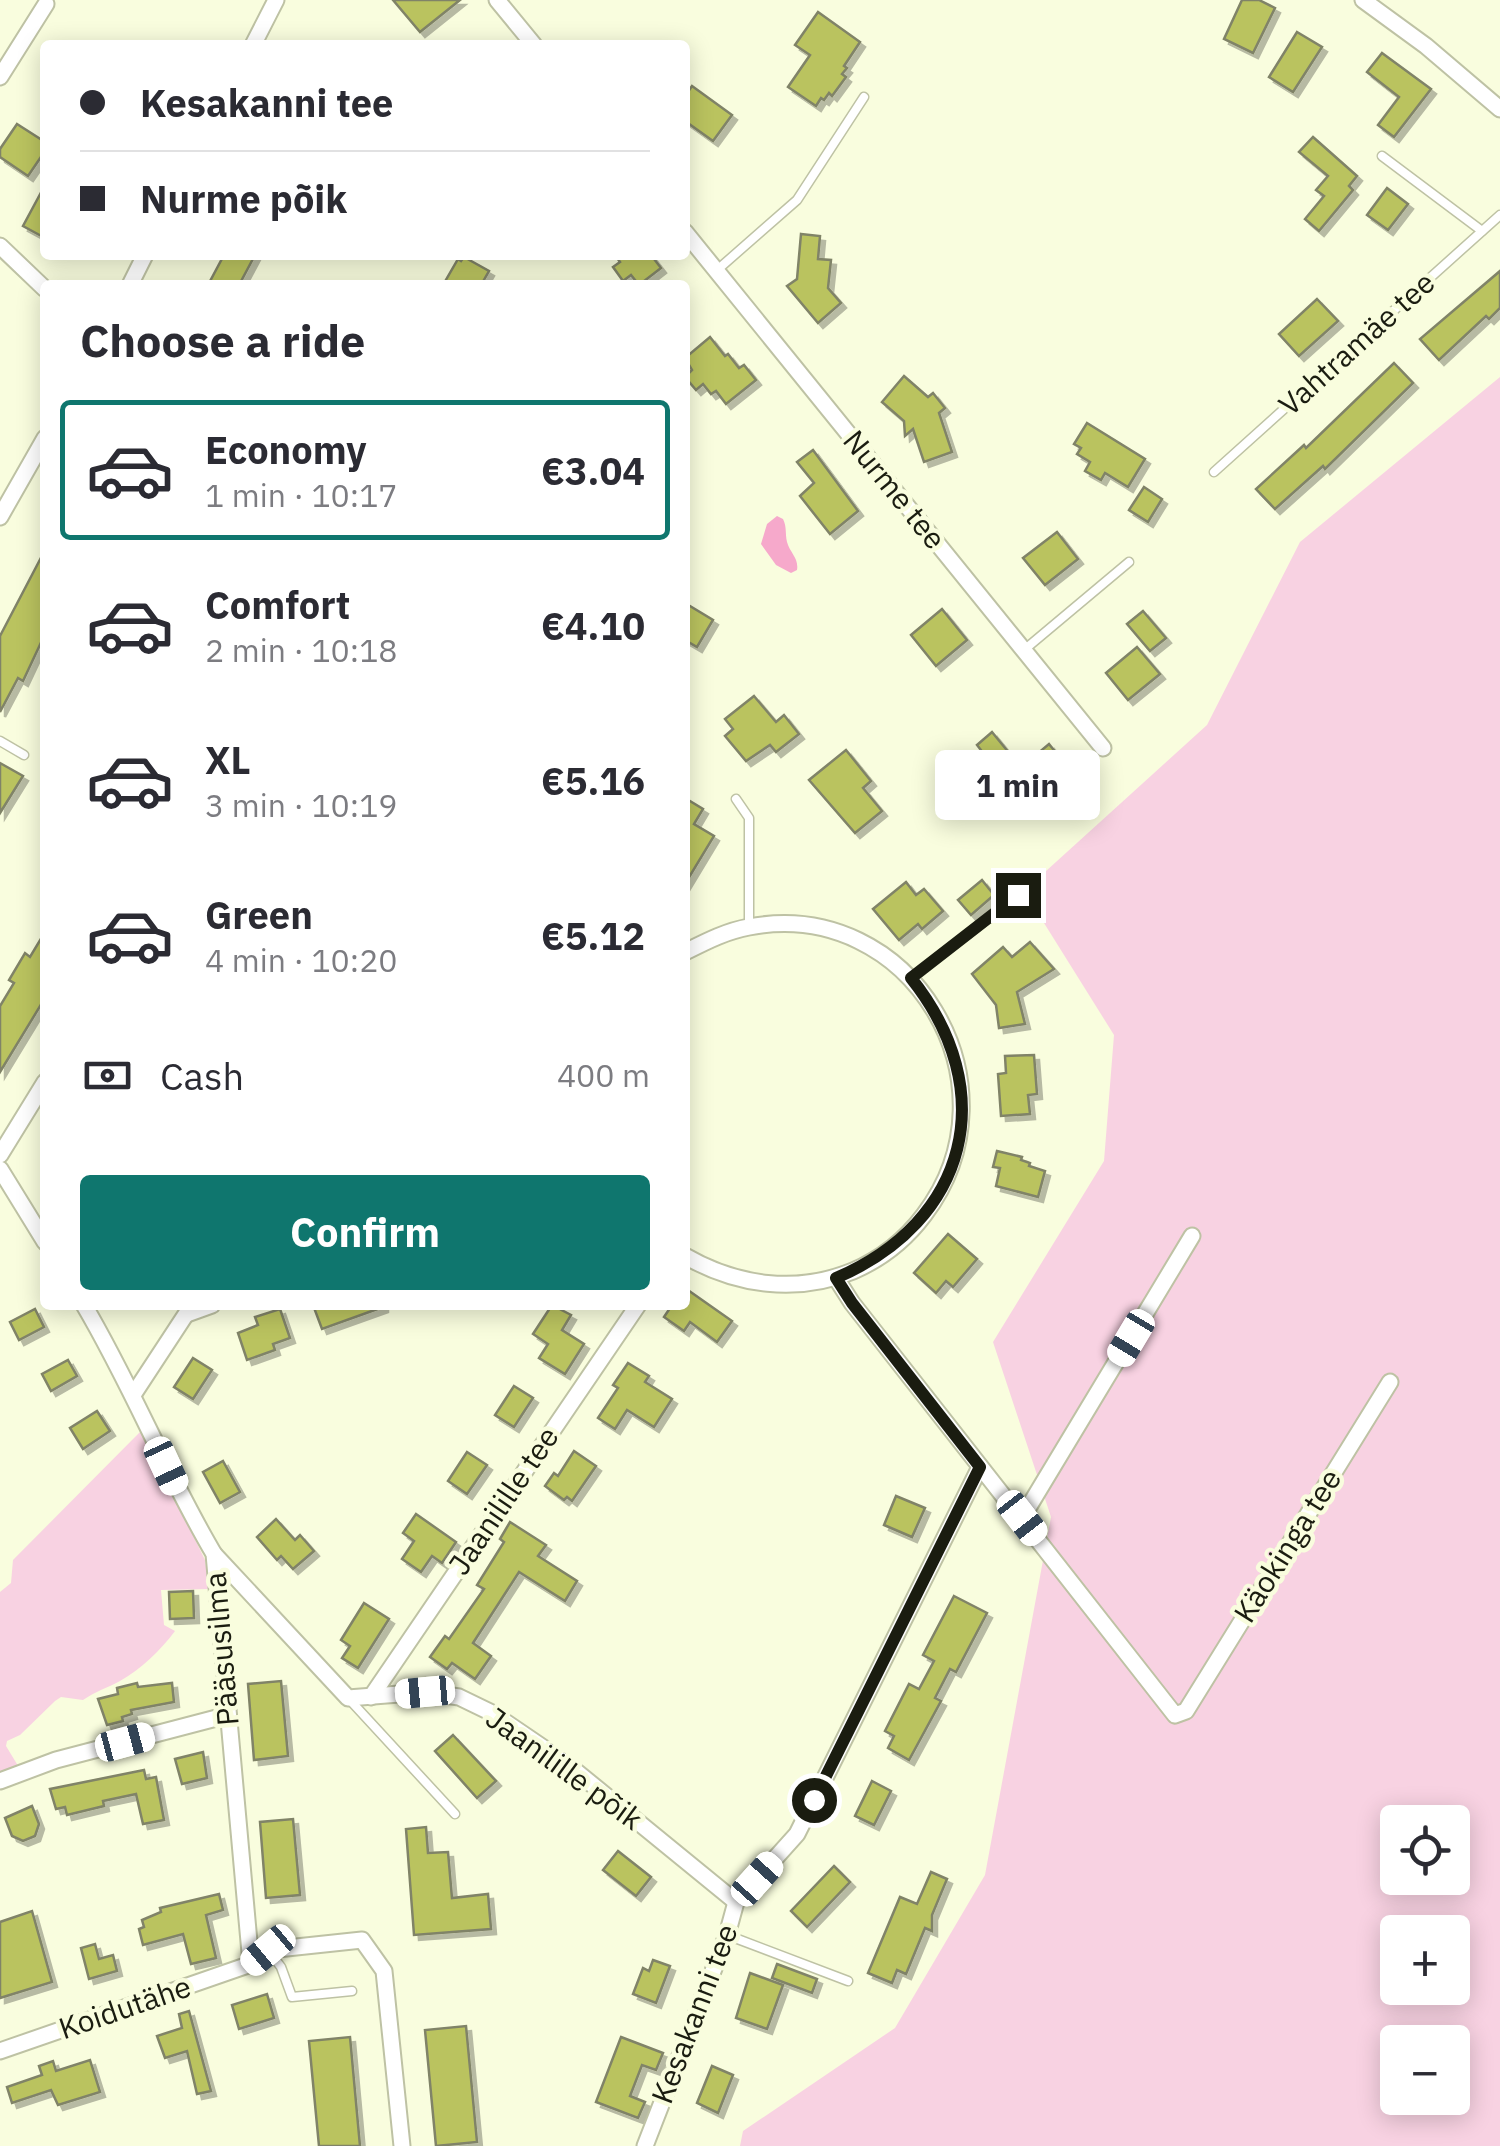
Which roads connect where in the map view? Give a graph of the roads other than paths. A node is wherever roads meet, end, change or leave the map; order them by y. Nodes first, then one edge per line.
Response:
1 (276, 0) edge
2 (497, 0) edge
3 (1363, 0) edge
4 (46, 4) dead end
5 (256, 40) edge
6 (530, 40) edge
7 (0, 77) edge
8 (864, 97) dead end
9 (1500, 109) edge
10 (1382, 156) dead end
11 (1500, 215) edge
12 (1482, 231) junction
13 (690, 238) edge
14 (0, 246) edge
15 (716, 270) junction
16 (40, 285) edge
17 (40, 447) edge
18 (1214, 472) dead end
19 (0, 516) edge
20 (1129, 562) dead end
21 (1024, 650) junction
22 (0, 741) edge
23 (1103, 748) dead end
24 (24, 755) dead end
25 (736, 799) dead end
26 (1018, 895) dead end
27 (749, 927) junction
28 (690, 949) edge
29 (911, 978) junction
30 (40, 1090) edge
31 (0, 1155) edge
32 (0, 1169) edge
33 (40, 1234) edge
34 (1192, 1236) dead end
35 (690, 1259) edge
36 (836, 1278) junction
37 (87, 1310) edge
38 (189, 1310) edge
39 (635, 1310) edge
40 (1390, 1382) dead end
41 (132, 1395) junction
42 (980, 1467) junction
43 (1022, 1518) junction
44 (214, 1554) junction
45 (371, 1696) junction
46 (348, 1698) junction
47 (228, 1715) junction
48 (0, 1781) edge
49 (456, 1814) dead end
50 (736, 1902) junction
51 (726, 1935) junction
52 (268, 1950) junction
53 (251, 1964) junction
54 (848, 1981) dead end
55 (352, 1991) dead end
56 (0, 2052) edge
57 (402, 2146) edge
58 (646, 2146) edge

1 - 5 street
2 - 6 street
3 - 9 street
4 - 7 street
8 - 15 lane
10 - 12 lane
11 - 12 lane, Vahtramäe tee
12 - 18 lane, Vahtramäe tee
13 - 15 street, Nurme tee
14 - 16 street
15 - 21 street, Nurme tee
17 - 19 street
20 - 21 lane
21 - 23 street, Nurme tee
22 - 24 lane
25 - 27 lane
26 - 29 lane
27 - 28 street
27 - 29 street
29 - 36 street
30 - 31 street
32 - 33 street
34 - 43 street
35 - 36 street
36 - 42 street
37 - 41 street, Pääsusilma
38 - 41 street
39 - 45 street, Jaanilille tee
40 - 43 street, Käokinga tee
41 - 44 street, Pääsusilma
42 - 43 street
42 - 50 street, Kesakanni tee
44 - 46 street
44 - 47 street, Pääsusilma
45 - 46 street, Jaanilille põik
45 - 50 street, Jaanilille põik
46 - 49 lane
47 - 48 street
47 - 53 street, Pääsusilma
50 - 51 street, Kesakanni tee
51 - 54 lane
51 - 58 street, Kesakanni tee
52 - 53 street
52 - 55 lane
52 - 57 street
53 - 56 street, Koidutähe

